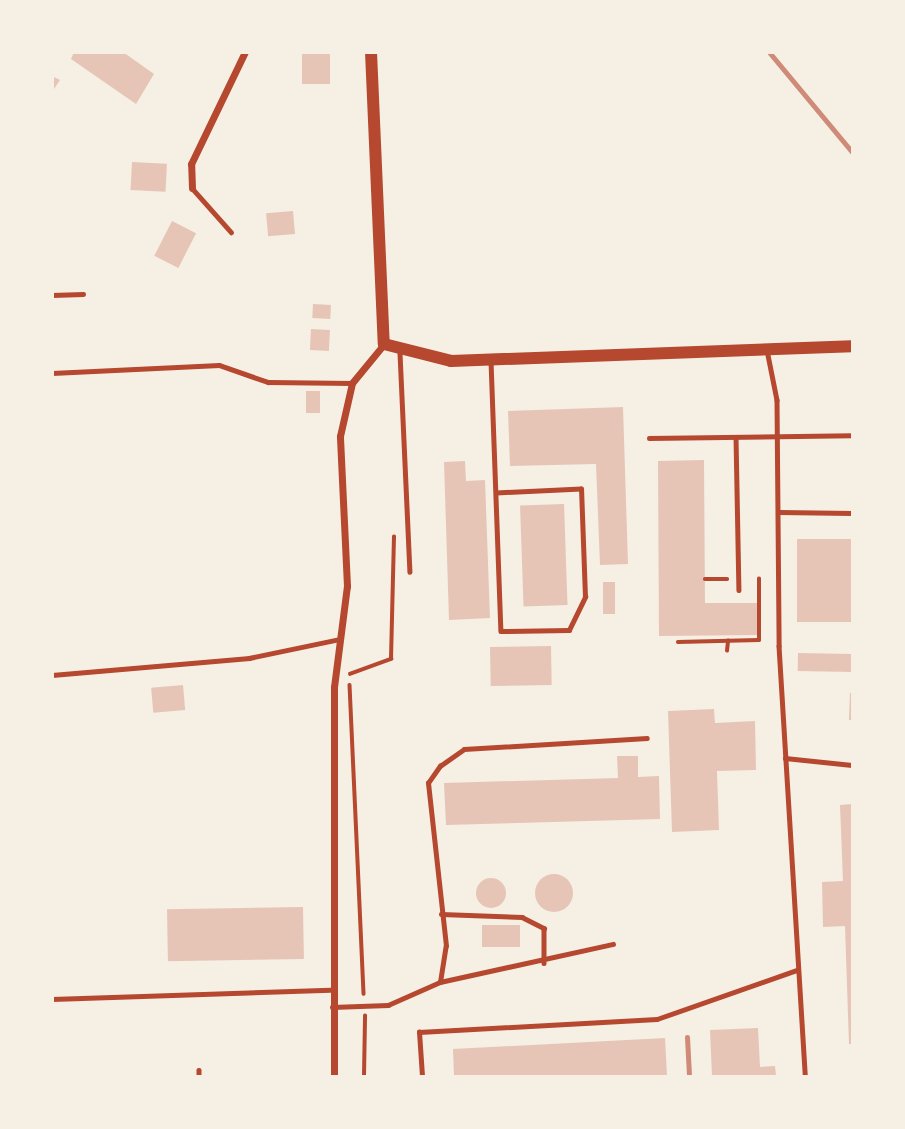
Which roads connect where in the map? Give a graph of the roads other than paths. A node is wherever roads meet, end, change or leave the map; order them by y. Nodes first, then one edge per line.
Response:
1 (245, 52) edge
2 (371, 52) edge
3 (192, 188) joint
4 (231, 232) dead end
5 (83, 294) dead end
6 (52, 295) edge
7 (384, 344) junction
8 (852, 346) edge
9 (766, 349) junction
10 (400, 353) junction
11 (491, 360) junction
12 (52, 373) edge
13 (352, 383) junction
14 (852, 435) edge
15 (736, 437) junction
16 (778, 437) junction
17 (649, 438) dead end
18 (497, 493) junction
19 (779, 512) junction
20 (852, 513) edge
21 (410, 572) dead end
22 (739, 590) dead end
23 (341, 639) junction
24 (52, 675) edge
25 (647, 738) dead end
26 (785, 758) junction
27 (852, 765) edge
28 (441, 914) junction
29 (613, 944) dead end
30 (544, 962) junction
31 (797, 970) junction
32 (440, 982) junction
33 (330, 990) junction
34 (52, 999) edge
35 (331, 1007) junction
36 (334, 1076) edge
37 (422, 1076) edge
38 (805, 1076) edge

1 - 3 street
2 - 7 street
3 - 4 lane
5 - 6 lane
7 - 10 street
7 - 13 street
8 - 9 street
9 - 11 street
9 - 16 lane
10 - 11 street
10 - 21 lane
11 - 18 lane
12 - 13 lane
13 - 23 street
14 - 16 lane
15 - 16 lane
15 - 17 lane
15 - 22 lane
16 - 19 lane
18 - 18 lane
19 - 20 lane
19 - 26 lane
23 - 24 lane
23 - 33 street
25 - 28 lane
26 - 27 lane
26 - 31 lane
28 - 30 lane
28 - 32 lane
29 - 30 lane
30 - 32 lane
31 - 37 lane
31 - 38 lane
32 - 35 lane
33 - 34 lane
33 - 35 street
35 - 36 street

